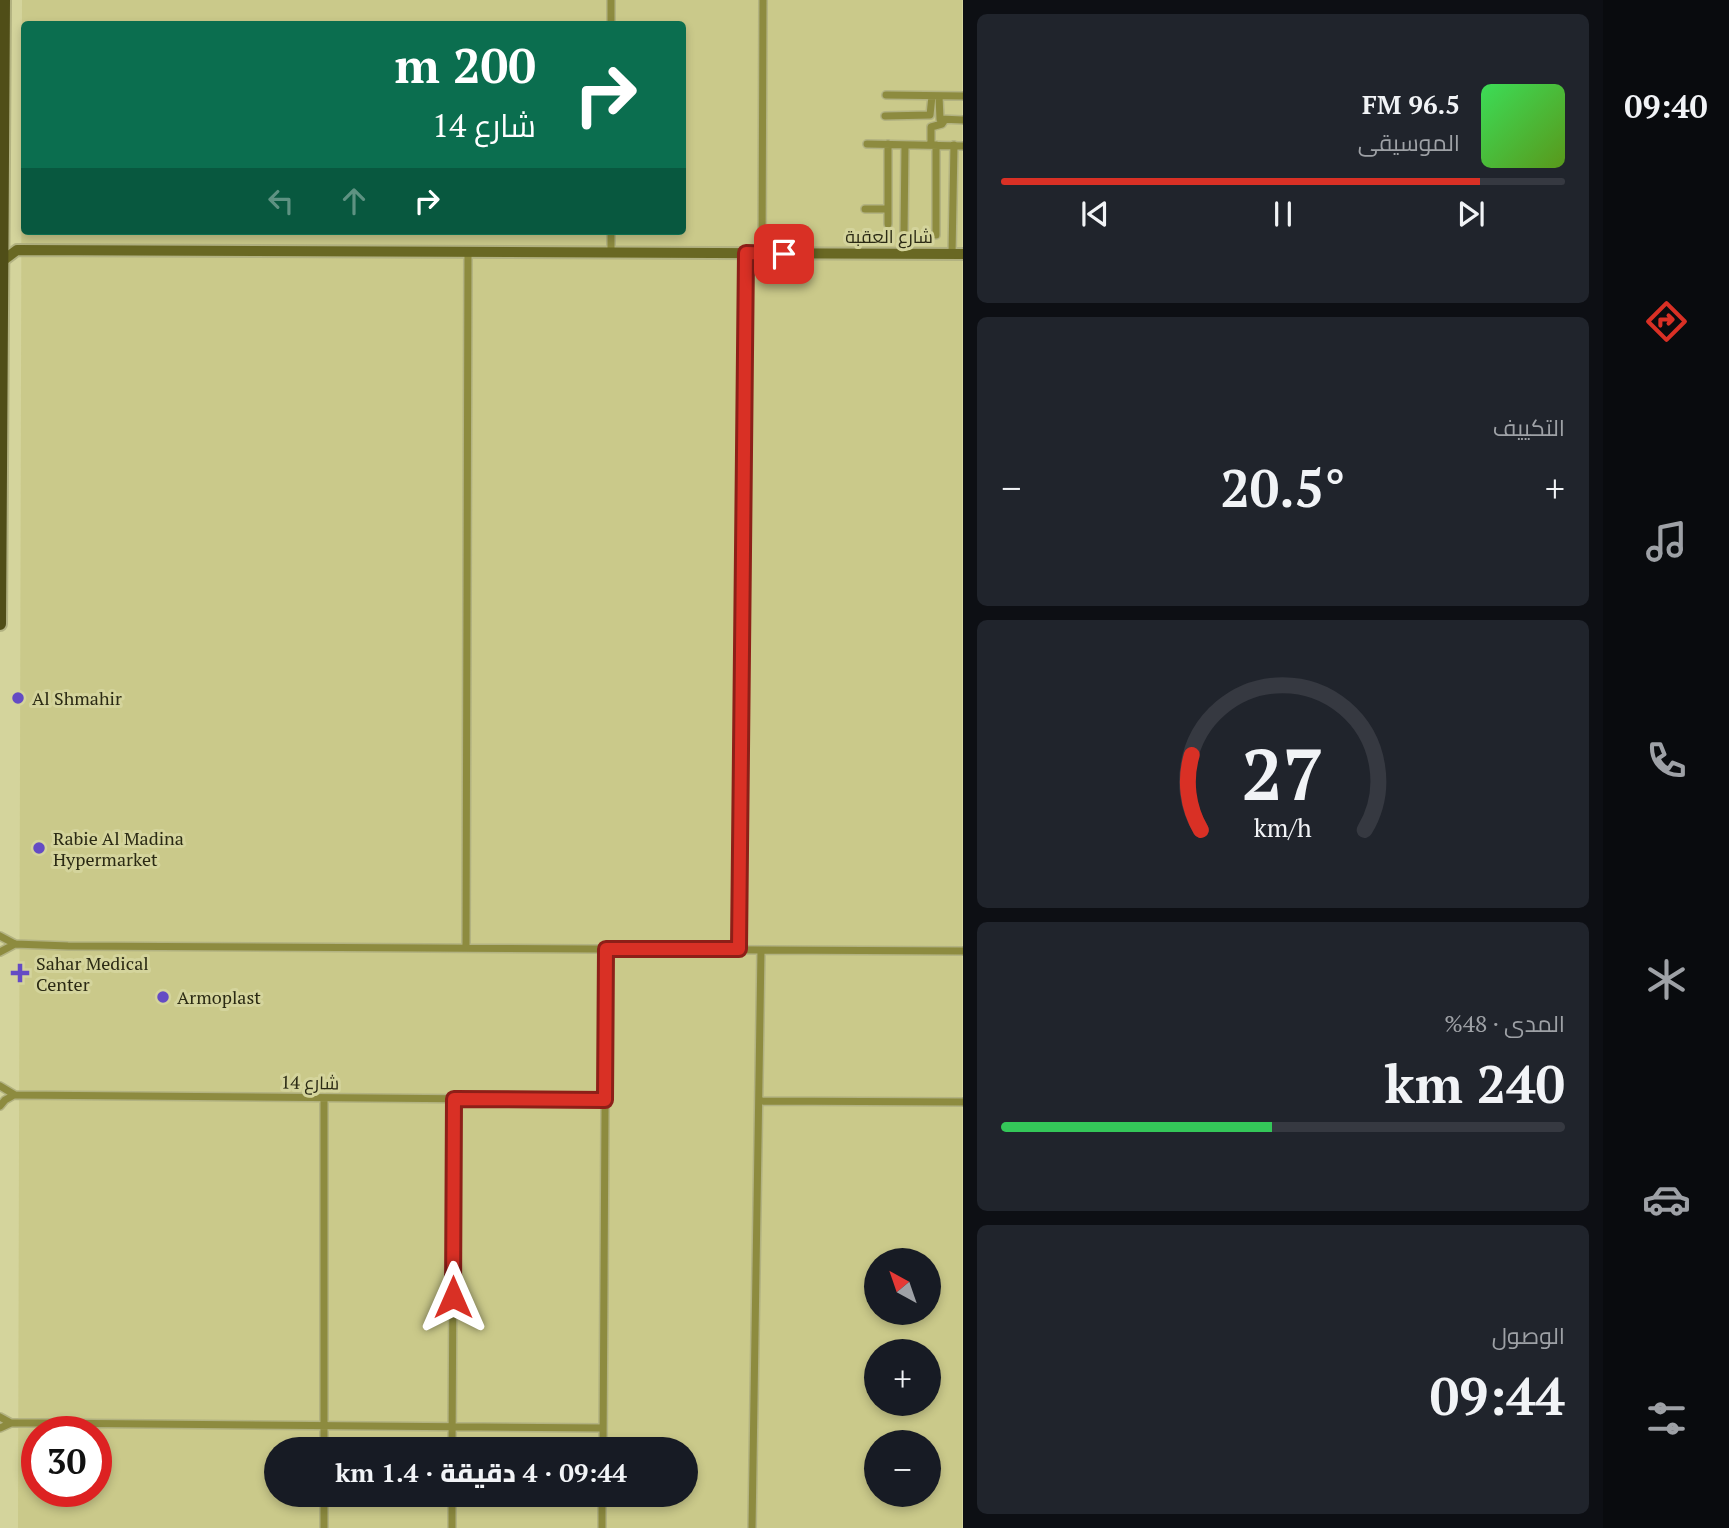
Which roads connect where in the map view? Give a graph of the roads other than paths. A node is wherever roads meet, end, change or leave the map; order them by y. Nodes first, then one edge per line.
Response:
1 (4, 0) edge
2 (611, 0) edge
3 (763, 0) edge
4 (611, 21) edge
5 (886, 95) dead end
6 (935, 96) junction
7 (962, 96) edge
8 (885, 116) dead end
9 (962, 120) edge
10 (944, 121) junction
11 (867, 144) dead end
12 (888, 144) junction
13 (905, 145) junction
14 (933, 145) junction
15 (958, 146) edge
16 (958, 177) edge
17 (888, 195) junction
18 (904, 195) junction
19 (936, 195) junction
20 (953, 195) junction
21 (866, 209) dead end
22 (888, 209) junction
23 (953, 216) junction
24 (962, 216) edge
25 (888, 224) dead end
26 (904, 233) dead end
27 (936, 234) dead end
28 (611, 235) edge
29 (1, 237) edge
30 (17, 250) junction
31 (468, 252) junction
32 (611, 253) junction
33 (746, 253) junction
34 (762, 254) junction
35 (957, 254) edge
36 (1, 262) edge
37 (0, 624) edge
38 (0, 936) edge
39 (15, 944) junction
40 (466, 948) junction
41 (606, 949) junction
42 (739, 949) junction
43 (761, 950) junction
44 (962, 951) edge
45 (0, 952) edge
46 (0, 1086) edge
47 (15, 1095) junction
48 (324, 1098) junction
49 (454, 1099) junction
50 (605, 1100) junction
51 (759, 1101) junction
52 (962, 1102) edge
53 (0, 1106) edge
54 (0, 1418) edge
55 (11, 1423) junction
56 (324, 1425) junction
57 (452, 1426) junction
58 (0, 1428) edge
59 (603, 1428) junction
60 (324, 1437) edge
61 (452, 1437) edge
62 (603, 1437) edge
63 (324, 1507) edge
64 (452, 1507) edge
65 (602, 1507) edge
66 (324, 1528) edge
67 (452, 1528) edge
68 (602, 1528) edge
69 (752, 1528) edge

1 - 29 main road
2 - 4 street
3 - 34 street
5 - 6 street
6 - 7 street
6 - 8 street
6 - 10 street
9 - 10 street
10 - 14 street
11 - 12 street
12 - 13 street
12 - 17 street
13 - 14 street
13 - 18 street
14 - 15 street
14 - 19 street
15 - 16 street
16 - 20 street
17 - 18 street
17 - 22 street
18 - 26 street
19 - 20 street
19 - 27 street
20 - 23 street
21 - 22 street
22 - 25 street
23 - 24 street
23 - 35 street
28 - 32 street
29 - 30 street
29 - 36 main road
30 - 31 street, شارع العقبة
30 - 36 street
31 - 32 street, شارع العقبة
31 - 40 street
32 - 33 street, شارع العقبة
33 - 34 street, شارع العقبة
33 - 42 street
34 - 35 street, شارع العقبة
36 - 37 main road
38 - 39 street
39 - 40 street
39 - 45 street
40 - 41 street
41 - 42 street
41 - 50 street
42 - 43 street
43 - 44 street
43 - 51 street
46 - 47 street
47 - 48 street, شارع 14
47 - 53 street
48 - 49 street, شارع 14
48 - 56 street
49 - 50 street, شارع 14
49 - 57 street
50 - 59 street
51 - 52 street
51 - 69 street
54 - 55 street
55 - 56 street
55 - 58 street
56 - 57 street
56 - 60 street
57 - 59 street
57 - 61 street
59 - 62 street
63 - 66 street
64 - 67 street
65 - 68 street

